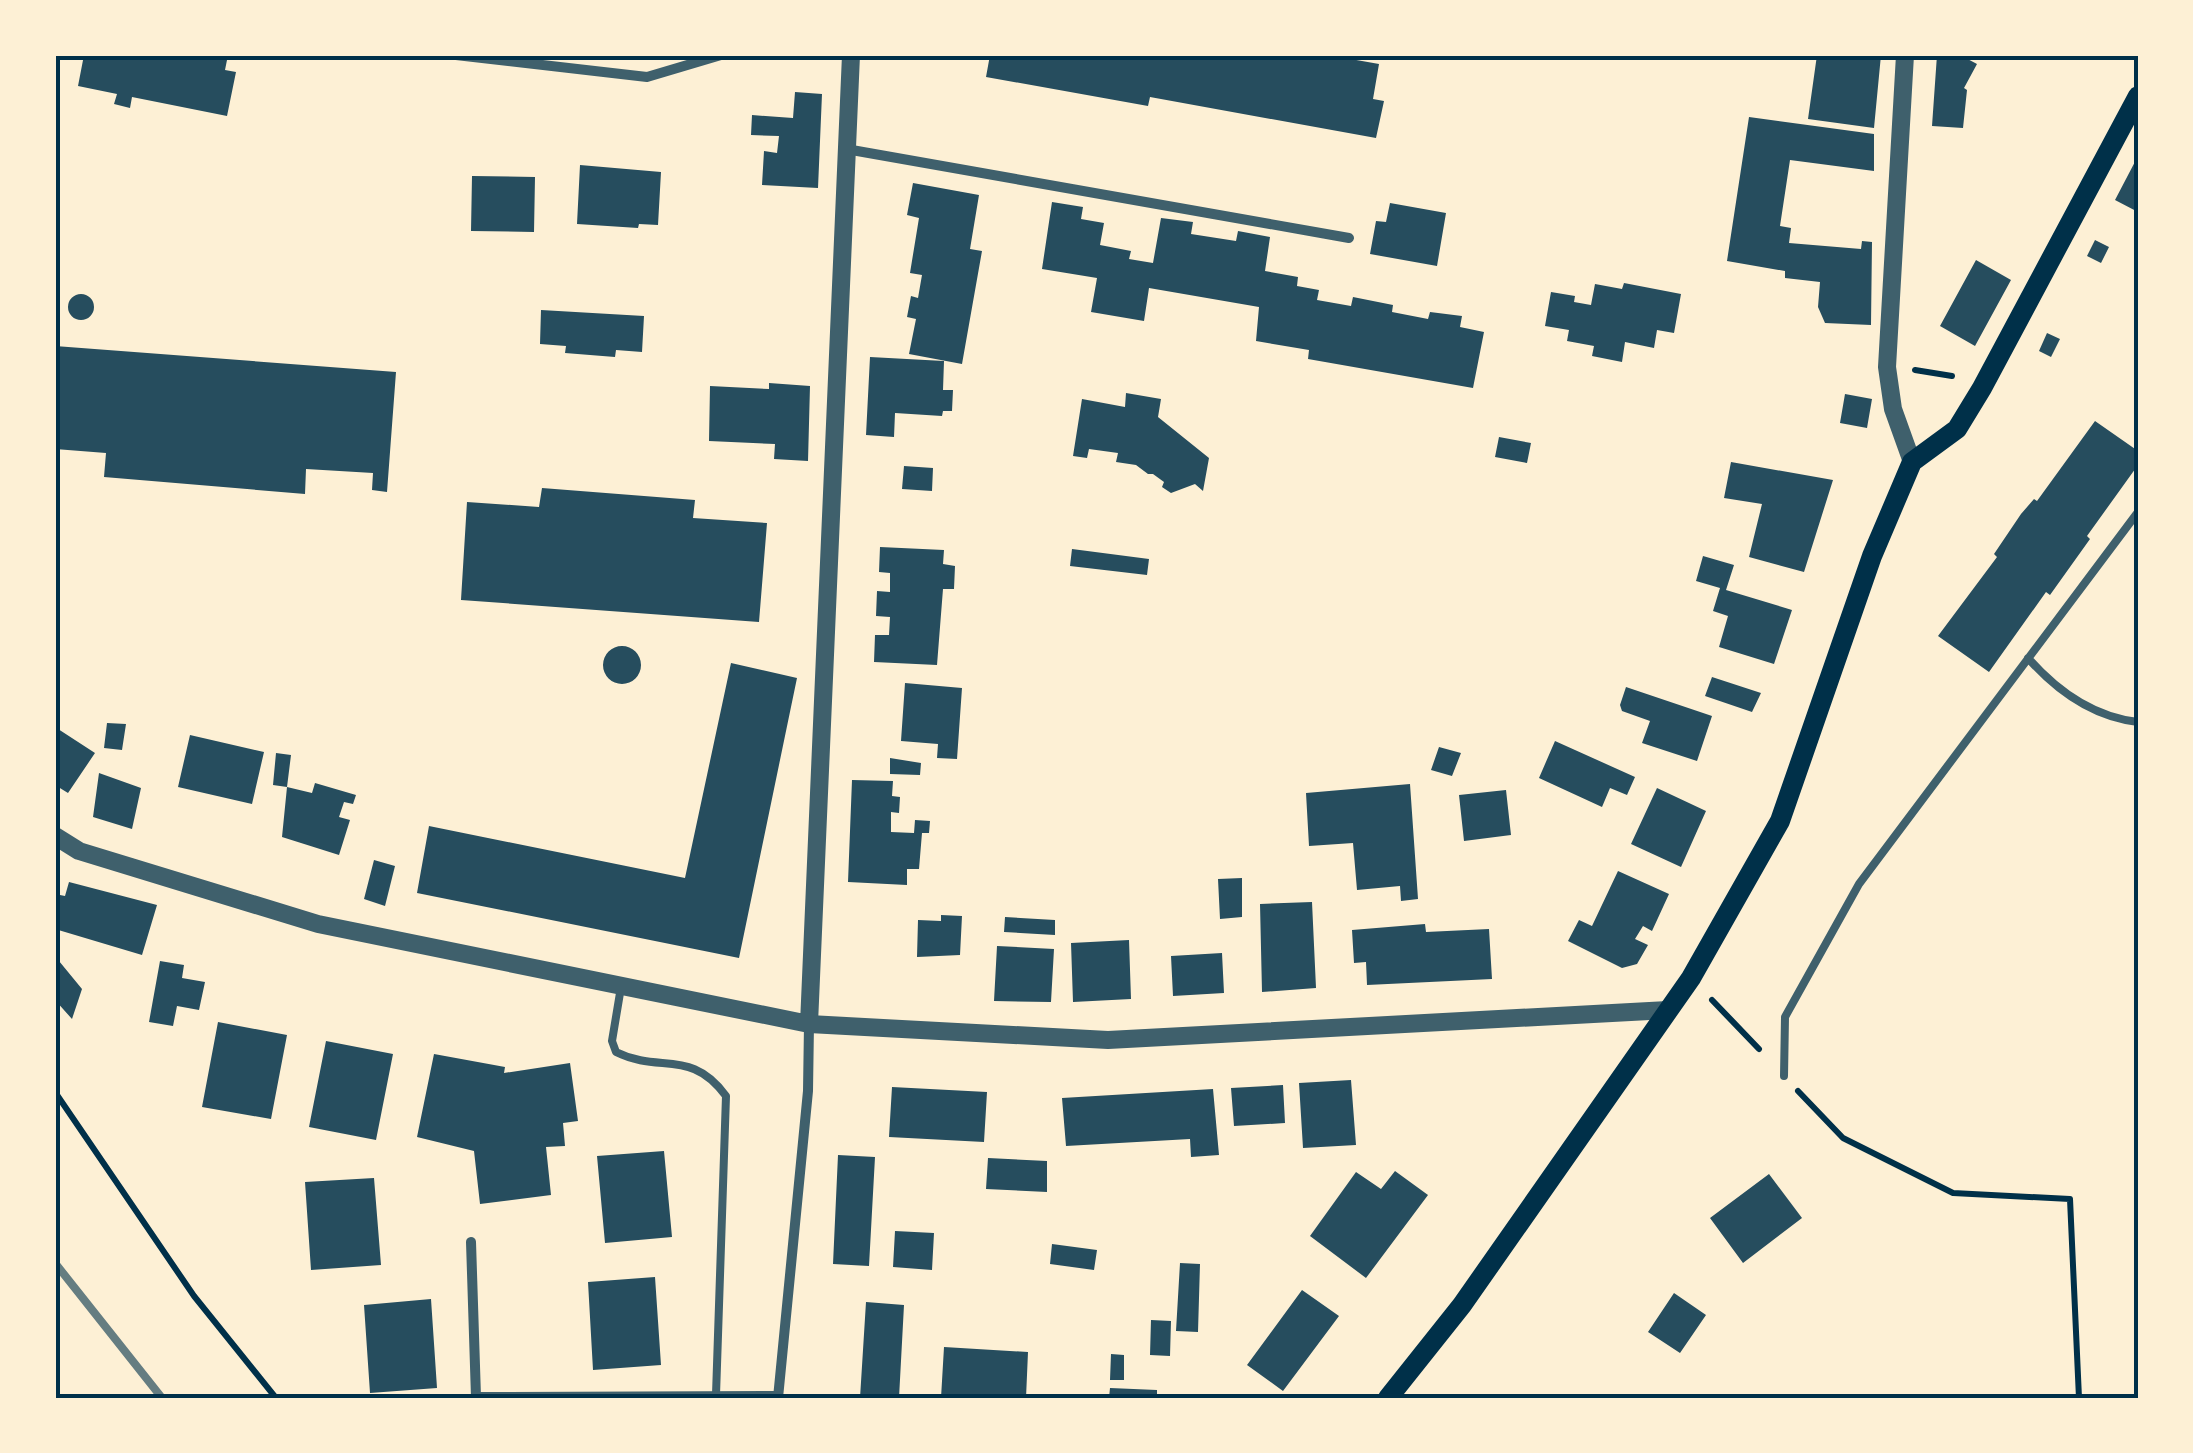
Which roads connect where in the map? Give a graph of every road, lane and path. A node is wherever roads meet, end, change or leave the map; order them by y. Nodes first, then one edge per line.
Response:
1 (456, 55) edge
2 (721, 55) edge
3 (851, 55) edge
4 (1905, 55) edge
5 (2138, 96) edge
6 (845, 148) junction
7 (1349, 238) dead end
8 (1900, 368) dead end
9 (1963, 378) dead end
10 (1912, 462) junction
11 (2138, 512) edge
12 (2028, 658) junction
13 (2138, 722) edge
14 (55, 836) edge
15 (1691, 978) junction
16 (621, 986) junction
17 (1668, 1010) junction
18 (809, 1024) junction
19 (1784, 1076) junction
20 (55, 1092) edge
21 (471, 1242) dead end
22 (716, 1395) junction
23 (778, 1397) edge
24 (276, 1398) edge
25 (1388, 1398) edge
26 (2080, 1398) edge

1 - 2 street
3 - 6 street
4 - 10 street
5 - 10 main road
6 - 7 street
6 - 18 street
8 - 9 path
10 - 15 main road
11 - 12 lane
12 - 13 lane
12 - 19 lane
14 - 16 street
15 - 17 main road
15 - 19 path
16 - 18 street
16 - 22 lane
17 - 18 street
17 - 25 main road
18 - 23 street
19 - 26 path
20 - 24 path
21 - 22 street
22 - 23 street

